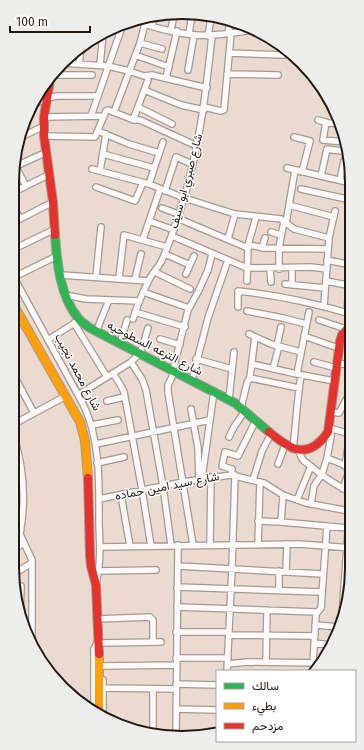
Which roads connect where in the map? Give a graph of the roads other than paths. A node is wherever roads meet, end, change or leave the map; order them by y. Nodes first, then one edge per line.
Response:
1 (174, 19) edge
2 (192, 19) edge
3 (153, 21) edge
4 (211, 21) edge
5 (145, 24) joint
6 (152, 26) junction
7 (230, 27) edge
8 (121, 31) edge
9 (174, 31) junction
10 (244, 31) edge
11 (230, 33) junction
12 (192, 34) junction
13 (210, 36) junction
14 (102, 40) edge
15 (140, 43) junction
16 (162, 49) dead end
17 (230, 53) junction
18 (80, 55) edge
19 (135, 55) junction
20 (284, 55) dead end
21 (70, 64) edge
22 (79, 64) junction
23 (100, 65) junction
24 (108, 66) junction
25 (169, 67) junction
26 (188, 70) dead end
27 (129, 71) junction
28 (227, 74) junction
29 (59, 75) edge
30 (278, 75) dead end
31 (92, 76) dead end
32 (166, 78) junction
33 (148, 80) dead end
34 (49, 88) edge
35 (207, 88) junction
36 (144, 90) junction
37 (98, 96) junction
38 (47, 98) junction
39 (40, 101) edge
40 (138, 107) junction
41 (204, 109) junction
42 (114, 112) junction
43 (91, 116) junction
44 (104, 116) junction
45 (44, 117) junction
46 (133, 120) junction
47 (318, 120) dead end
48 (326, 122) junction
49 (334, 123) edge
50 (172, 124) dead end
51 (44, 126) junction
52 (98, 131) junction
53 (27, 134) edge
54 (106, 134) junction
55 (44, 136) junction
56 (294, 137) dead end
57 (339, 141) edge
58 (163, 142) dead end
59 (196, 146) junction
60 (342, 151) edge
61 (46, 152) junction
62 (159, 153) junction
63 (103, 154) junction
64 (344, 161) dead end
65 (20, 164) edge
66 (192, 164) junction
67 (154, 168) junction
68 (287, 168) dead end
69 (92, 169) dead end
70 (295, 170) junction
71 (100, 171) junction
72 (302, 172) junction
73 (19, 173) edge
74 (50, 174) junction
75 (321, 176) junction
76 (340, 180) junction
77 (345, 181) edge
78 (146, 183) junction
79 (26, 186) junction
80 (96, 187) dead end
81 (301, 189) dead end
82 (19, 190) edge
83 (163, 190) junction
84 (184, 198) junction
85 (345, 199) edge
86 (53, 202) junction
87 (289, 205) junction
88 (162, 208) dead end
89 (235, 214) junction
90 (178, 216) junction
91 (256, 217) junction
92 (20, 219) edge
93 (149, 221) junction
94 (285, 222) junction
95 (101, 227) dead end
96 (55, 230) junction
97 (174, 230) junction
98 (271, 232) dead end
99 (281, 235) junction
100 (172, 236) junction
101 (265, 238) dead end
102 (329, 238) junction
103 (143, 239) junction
104 (228, 239) junction
105 (248, 246) junction
106 (19, 247) edge
107 (167, 247) junction
108 (262, 248) junction
109 (279, 248) junction
110 (328, 249) junction
111 (141, 254) dead end
112 (165, 254) junction
113 (212, 254) junction
114 (57, 256) junction
115 (194, 256) dead end
116 (228, 260) junction
117 (327, 260) junction
118 (345, 264) edge
119 (190, 265) junction
120 (247, 268) junction
121 (279, 268) junction
122 (292, 268) junction
123 (270, 269) junction
124 (327, 269) junction
125 (19, 272) edge
126 (155, 272) junction
127 (186, 274) dead end
128 (60, 275) junction
129 (96, 277) junction
130 (119, 278) junction
131 (135, 280) junction
132 (148, 281) junction
133 (246, 281) dead end
134 (326, 281) junction
135 (270, 282) dead end
136 (285, 284) dead end
137 (292, 285) junction
138 (345, 285) edge
139 (19, 286) edge
140 (325, 288) junction
141 (190, 289) dead end
142 (143, 292) junction
143 (65, 295) junction
144 (109, 300) junction
145 (139, 301) junction
146 (324, 306) junction
147 (238, 307) dead end
148 (189, 308) junction
149 (247, 311) dead end
150 (135, 312) junction
151 (309, 312) dead end
152 (345, 312) edge
153 (19, 315) edge
154 (133, 319) dead end
155 (127, 320) dead end
156 (319, 320) dead end
157 (76, 321) junction
158 (306, 324) junction
159 (345, 325) edge
160 (184, 327) junction
161 (281, 327) dead end
162 (148, 328) dead end
163 (96, 332) junction
164 (345, 333) edge
165 (249, 334) dead end
166 (304, 336) junction
167 (255, 337) junction
168 (160, 339) dead end
169 (48, 340) junction
170 (120, 344) junction
171 (180, 345) junction
172 (278, 346) junction
173 (338, 348) junction
174 (234, 352) dead end
175 (301, 352) junction
176 (55, 354) junction
177 (140, 354) junction
178 (196, 359) junction
179 (45, 360) junction
180 (131, 362) junction
181 (314, 362) dead end
182 (252, 364) junction
183 (336, 365) junction
184 (345, 365) edge
185 (273, 369) junction
186 (232, 370) junction
187 (174, 371) junction
188 (113, 373) junction
189 (299, 375) junction
190 (107, 377) junction
191 (250, 378) junction
192 (192, 380) junction
193 (334, 381) junction
194 (19, 385) edge
195 (299, 388) junction
196 (22, 390) junction
197 (19, 392) edge
198 (214, 392) junction
199 (78, 395) junction
200 (66, 396) junction
201 (124, 397) junction
202 (229, 400) junction
203 (107, 401) dead end
204 (345, 402) edge
205 (191, 409) dead end
206 (244, 409) junction
207 (331, 412) junction
208 (34, 413) junction
209 (118, 420) dead end
210 (210, 420) junction
211 (256, 420) junction
212 (19, 421) edge
213 (194, 423) junction
214 (92, 425) junction
215 (173, 427) junction
216 (330, 429) junction
217 (153, 432) junction
218 (345, 433) edge
219 (271, 434) junction
220 (132, 436) junction
221 (229, 437) dead end
222 (96, 444) junction
223 (292, 448) junction
224 (124, 457) dead end
225 (327, 458) junction
226 (19, 461) edge
227 (98, 463) junction
228 (278, 464) dead end
229 (345, 465) edge
230 (311, 466) junction
231 (322, 474) junction
232 (233, 475) junction
233 (88, 476) junction
234 (98, 476) junction
235 (211, 477) junction
236 (200, 478) junction
237 (253, 480) junction
238 (183, 482) junction
239 (260, 482) junction
240 (345, 485) edge
241 (163, 486) junction
242 (344, 489) joint
243 (142, 490) junction
244 (121, 495) junction
245 (283, 495) junction
246 (99, 499) junction
247 (297, 500) junction
248 (311, 504) junction
249 (345, 509) edge
250 (258, 521) junction
251 (281, 522) junction
252 (327, 526) junction
253 (345, 528) edge
254 (20, 535) joint
255 (24, 543) junction
256 (210, 544) junction
257 (287, 544) junction
258 (171, 545) junction
259 (178, 545) junction
260 (193, 545) junction
261 (233, 545) junction
262 (258, 545) junction
263 (324, 545) junction
264 (19, 546) edge
265 (130, 546) junction
266 (151, 546) junction
267 (100, 547) junction
268 (345, 548) edge
269 (32, 562) junction
270 (178, 566) junction
271 (232, 568) junction
272 (19, 570) edge
273 (156, 570) dead end
274 (99, 571) junction
275 (279, 572) junction
276 (286, 572) junction
277 (322, 574) junction
278 (96, 585) junction
279 (21, 586) dead end
280 (177, 587) junction
281 (231, 589) junction
282 (20, 590) edge
283 (279, 590) junction
284 (321, 592) junction
285 (177, 607) junction
286 (230, 608) junction
287 (267, 610) junction
288 (317, 612) junction
289 (97, 619) junction
290 (315, 625) junction
291 (334, 627) edge
292 (32, 632) edge
293 (176, 632) junction
294 (229, 633) junction
295 (265, 635) junction
296 (315, 636) junction
297 (153, 642) junction
298 (161, 642) dead end
299 (314, 643) junction
300 (326, 644) edge
301 (98, 647) junction
302 (176, 658) junction
303 (228, 661) junction
304 (316, 661) edge
305 (266, 662) junction
306 (315, 663) edge
307 (176, 665) junction
308 (103, 666) junction
309 (227, 670) edge
310 (216, 684) edge
311 (176, 687) junction
312 (103, 688) junction
313 (153, 689) junction
314 (94, 706) edge
315 (99, 708) edge
316 (176, 709) junction
317 (103, 710) edge
318 (216, 710) edge
319 (153, 729) edge
320 (176, 731) edge

1 - 9 street
2 - 12 street
3 - 6 street
4 - 13 street, شارع صبري ابو سيف
5 - 6 street
5 - 15 street
6 - 9 street
7 - 11 street
8 - 24 street
9 - 12 street
9 - 25 street
10 - 11 street
11 - 13 street
11 - 17 street
12 - 13 street
12 - 26 street
13 - 35 street, شارع صبري ابو سيف
14 - 23 street
15 - 16 street
15 - 19 street
17 - 20 street
17 - 28 street
18 - 22 street
19 - 25 street
19 - 27 street
21 - 22 street
22 - 23 street
23 - 24 street
24 - 27 street
24 - 37 street
25 - 32 street
27 - 32 street
27 - 42 street
28 - 30 street
28 - 41 street
29 - 31 street
32 - 35 street
33 - 36 street
34 - 38 street, شارع الترعه السطوحيه
35 - 41 street, شارع صبري ابو سيف
36 - 40 street
36 - 41 street
37 - 38 street
37 - 43 street
38 - 39 street
38 - 45 street, شارع الترعه السطوحيه
40 - 46 street
40 - 50 street
41 - 59 street, شارع صبري ابو سيف
42 - 44 street
42 - 46 street
43 - 44 street
43 - 45 street
44 - 52 street
45 - 51 street, شارع الترعه السطوحيه
46 - 59 street
47 - 48 street
48 - 49 street
48 - 57 street
51 - 53 street
51 - 55 street, شارع الترعه السطوحيه
52 - 54 street
52 - 55 street
54 - 62 street
54 - 63 street
55 - 61 street, شارع الترعه السطوحيه
56 - 72 street
58 - 62 street
59 - 66 street, شارع صبري ابو سيف
60 - 75 street
61 - 65 street
61 - 74 street, شارع الترعه السطوحيه
62 - 67 street
63 - 67 street
63 - 71 street
64 - 76 street
66 - 83 street
66 - 84 street, شارع صبري ابو سيف
67 - 78 street
68 - 70 street
69 - 71 street
70 - 72 street
70 - 87 street
71 - 78 street
72 - 75 street
73 - 79 street
74 - 79 street
74 - 86 street, شارع الترعه السطوحيه
75 - 76 street
76 - 77 street
78 - 80 street
78 - 83 street
79 - 82 street
81 - 85 street
83 - 84 street
83 - 93 street
84 - 89 street
84 - 90 street, شارع صبري ابو سيف
86 - 92 street
86 - 96 street, شارع الترعه السطوحيه
87 - 94 street
87 - 102 street
88 - 90 street
89 - 91 street
89 - 104 street
90 - 97 street, شارع صبري ابو سيف
90 - 104 street
91 - 94 street
91 - 105 street
93 - 97 street
93 - 103 street
94 - 99 street
94 - 102 street
95 - 129 street
96 - 106 street
96 - 114 street, شارع الترعه السطوحيه
97 - 100 street, شارع صبري ابو سيف
98 - 99 street
99 - 109 street
100 - 107 street, شارع صبري ابو سيف
100 - 113 street
101 - 108 street
102 - 110 street
103 - 107 street
103 - 130 street
104 - 105 street
105 - 108 street
105 - 120 street
107 - 112 street, شارع صبري ابو سيف
108 - 109 street
109 - 110 street
109 - 121 street
110 - 117 street
111 - 131 street
112 - 119 street
112 - 126 street, شارع صبري ابو سيف
113 - 116 street
113 - 148 street
114 - 125 street
114 - 128 street, شارع الترعه السطوحيه
115 - 119 street
116 - 120 street
116 - 178 street
117 - 118 street
117 - 124 street
119 - 127 street
120 - 123 street
120 - 133 street
121 - 122 street
121 - 123 street
122 - 124 street
122 - 137 street
123 - 135 street
124 - 134 street
126 - 132 street, شارع صبري ابو سيف
126 - 141 street
128 - 129 street
128 - 143 street, شارع الترعه السطوحيه
129 - 130 street
130 - 131 street
131 - 132 street
132 - 142 street, شارع صبري ابو سيف
134 - 138 street
134 - 140 street
136 - 137 street
137 - 140 street
139 - 169 street, شارع محمد نجيب
140 - 146 street
142 - 145 street, شارع صبري ابو سيف
142 - 148 street
143 - 144 street
143 - 157 street, شارع الترعه السطوحيه
144 - 145 street
144 - 163 street
145 - 150 street, شارع صبري ابو سيف
146 - 147 street
146 - 152 street
148 - 160 street
149 - 158 street
150 - 154 street, شارع صبري ابو سيف
150 - 160 street
151 - 158 street
153 - 179 street, شارع محمد نجيب
155 - 170 street
156 - 159 street
157 - 163 street, شارع الترعه السطوحيه
157 - 169 street
157 - 190 street
158 - 166 street
160 - 171 street
161 - 172 street
162 - 177 street
163 - 170 street, شارع الترعه السطوحيه
164 - 173 street
165 - 167 street
166 - 173 street
166 - 175 street
167 - 172 street
167 - 182 street
168 - 171 street
169 - 176 street, شارع محمد نجيب
170 - 177 street, شارع الترعه السطوحيه
171 - 187 street
172 - 175 street
172 - 185 street
173 - 183 street
174 - 186 street
175 - 189 street
176 - 179 street
176 - 199 street, شارع محمد نجيب
177 - 180 street
177 - 187 street, شارع الترعه السطوحيه
178 - 186 street
178 - 192 street
179 - 200 street, شارع محمد نجيب
180 - 188 street
180 - 217 street
181 - 183 street
182 - 185 street
182 - 191 street
183 - 184 street
183 - 193 street
185 - 189 street
186 - 202 street
187 - 192 street, شارع الترعه السطوحيه
187 - 215 street
188 - 190 street
188 - 201 street
189 - 193 street
189 - 195 street
190 - 199 street
191 - 195 street
191 - 206 street
192 - 198 street, شارع الترعه السطوحيه
193 - 207 street
194 - 196 street
195 - 223 street
196 - 197 street
196 - 208 street
198 - 202 street, شارع الترعه السطوحيه
198 - 210 street
199 - 214 street, شارع محمد نجيب
200 - 208 street
200 - 233 street, شارع محمد نجيب
201 - 203 street
201 - 220 street
202 - 206 street, شارع الترعه السطوحيه
204 - 207 street
205 - 213 street
206 - 211 street, شارع الترعه السطوحيه
206 - 221 street
207 - 216 street
208 - 212 street
209 - 214 street
210 - 213 street
210 - 236 street
211 - 219 street, شارع الترعه السطوحيه
211 - 232 street
213 - 215 street
213 - 236 street
214 - 222 street, شارع محمد نجيب
215 - 217 street
215 - 238 street
216 - 218 street
216 - 223 street
216 - 225 street
217 - 220 street
217 - 241 street
219 - 223 street, شارع الترعه السطوحيه
219 - 237 street
220 - 222 street
220 - 243 street
222 - 227 street, شارع محمد نجيب
223 - 228 street
223 - 230 street
224 - 227 street
225 - 229 street
225 - 231 street
226 - 254 street
227 - 234 street, شارع محمد نجيب
230 - 231 street
230 - 247 street
231 - 242 street
231 - 248 street
232 - 235 street, شارع سيد امين حماده
232 - 237 street, شارع سيد امين حماده
232 - 261 street
233 - 234 street
233 - 278 street, شارع محمد نجيب
234 - 246 street, شارع محمد نجيب
235 - 236 street, شارع سيد امين حماده
235 - 256 street
236 - 238 street, شارع سيد امين حماده
237 - 239 street, شارع سيد امين حماده
238 - 241 street, شارع سيد امين حماده
238 - 260 street
239 - 245 street, شارع سيد امين حماده
239 - 250 street
240 - 242 street
241 - 243 street, شارع سيد امين حماده
241 - 258 street
243 - 244 street, شارع سيد امين حماده
243 - 266 street
244 - 246 street, شارع سيد امين حماده
244 - 265 street
245 - 247 street, شارع سيد امين حماده
245 - 251 street
246 - 267 street, شارع محمد نجيب
247 - 248 street, شارع سيد امين حماده
248 - 249 street, شارع سيد امين حماده
250 - 251 street
250 - 262 street
251 - 252 street
252 - 253 street
252 - 263 street
254 - 255 street
255 - 264 street
255 - 269 street
256 - 260 street
256 - 261 street
257 - 262 street
257 - 263 street
257 - 276 street
258 - 259 street
258 - 266 street
259 - 260 street
259 - 270 street
261 - 262 street
261 - 271 street
263 - 268 street
263 - 277 street
265 - 266 street
265 - 267 street
267 - 274 street, شارع محمد نجيب
269 - 272 street
269 - 292 street
270 - 271 street
270 - 280 street
271 - 275 street
271 - 281 street
273 - 274 street
274 - 278 street, شارع محمد نجيب
275 - 276 street
275 - 283 street
276 - 277 street
277 - 284 street
278 - 289 street, شارع محمد نجيب
279 - 282 street
280 - 281 street
280 - 285 street
281 - 283 street
281 - 286 street
283 - 284 street
284 - 288 street
285 - 286 street
285 - 293 street
286 - 287 street
286 - 294 street
287 - 288 street
287 - 295 street
288 - 290 street
289 - 297 street
289 - 301 street, شارع محمد نجيب
290 - 291 street
290 - 296 street
293 - 294 street
293 - 302 street
294 - 295 street
294 - 303 street
295 - 296 street
295 - 305 street
296 - 299 street
297 - 298 street
297 - 301 street
299 - 300 street
299 - 304 street
301 - 308 street
301 - 314 street
301 - 315 street, شارع محمد نجيب
302 - 303 street
302 - 307 street
303 - 305 street
303 - 309 street
305 - 306 street
307 - 308 street
307 - 311 street
308 - 312 street
310 - 311 street
311 - 313 street
311 - 316 street
312 - 313 street
312 - 317 street
313 - 319 street
316 - 318 street
316 - 320 street

